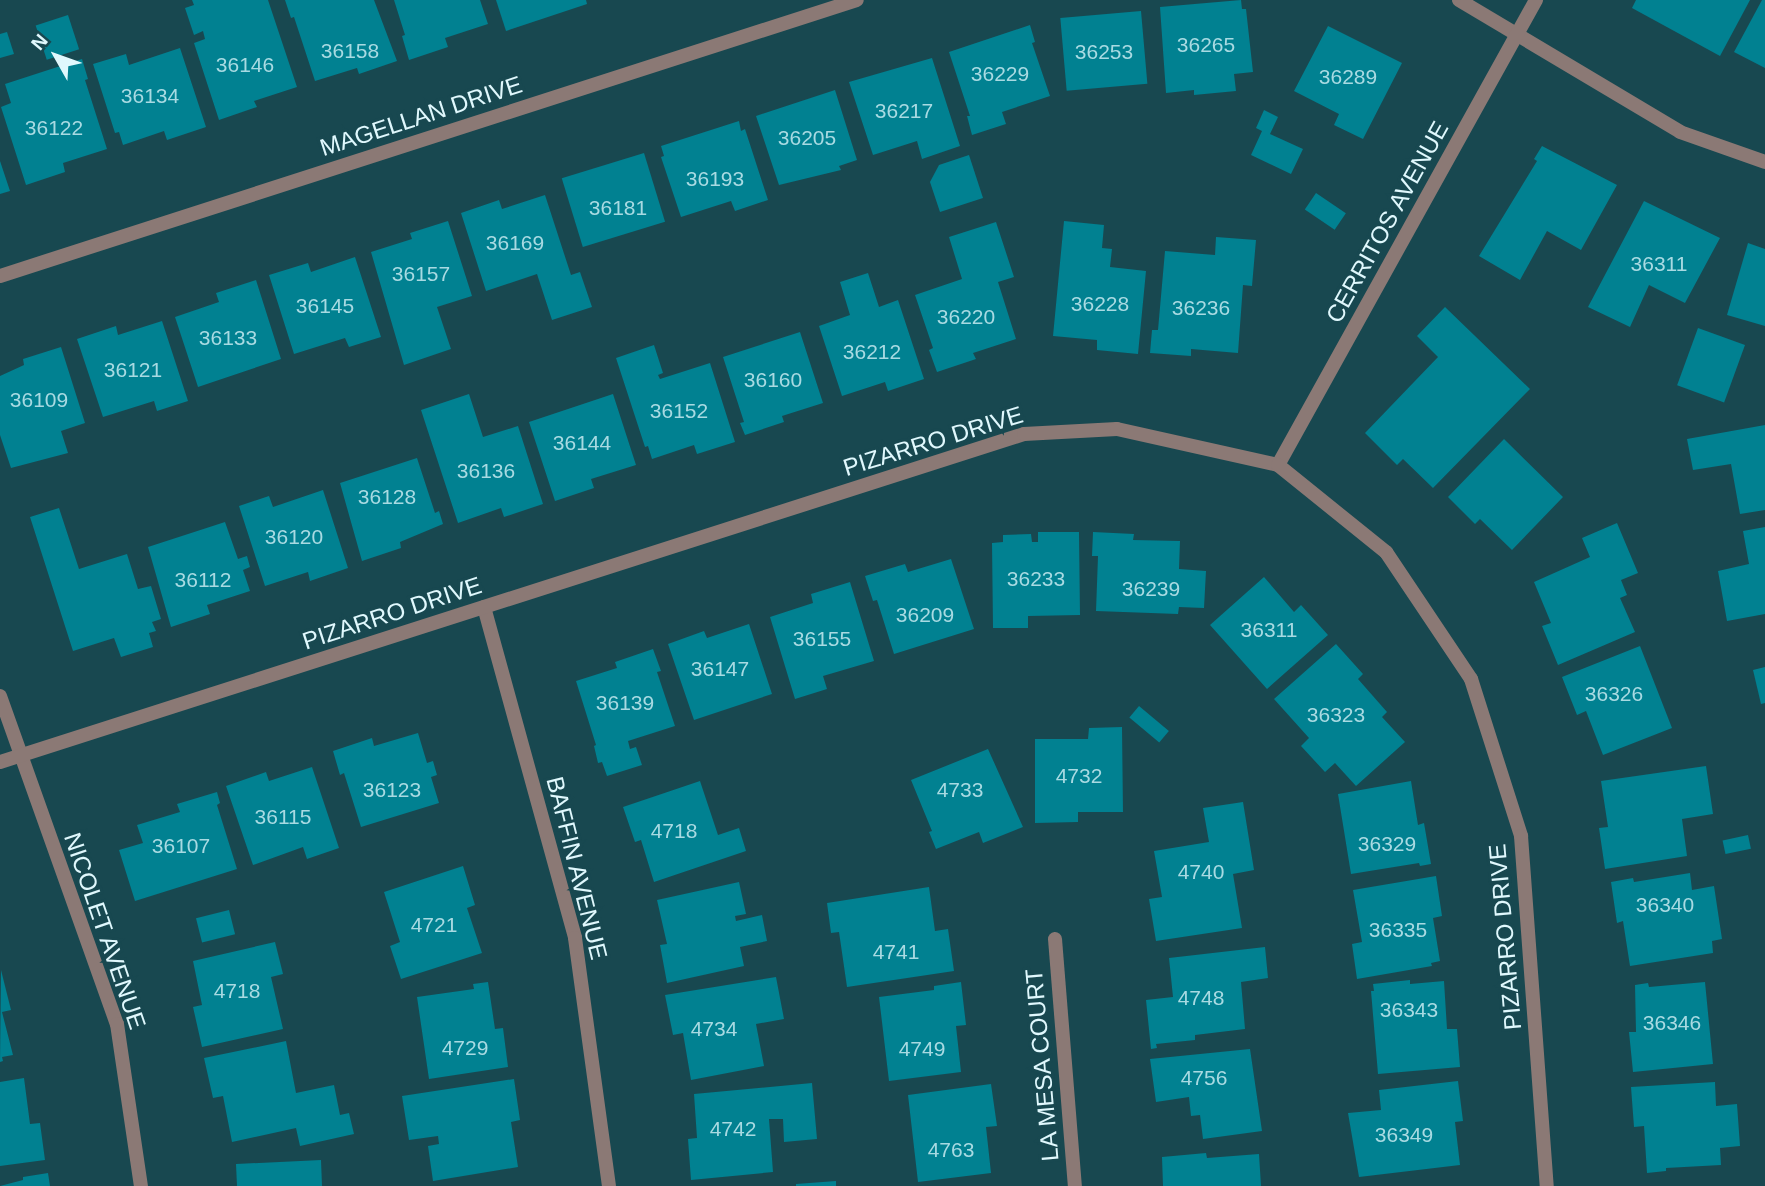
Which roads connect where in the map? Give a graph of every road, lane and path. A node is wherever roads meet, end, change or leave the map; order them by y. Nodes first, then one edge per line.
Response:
1 (857, 0) edge
2 (1459, 0) edge
3 (1536, 0) edge
4 (1517, 36) junction
5 (1765, 162) edge
6 (0, 276) edge
7 (1278, 465) junction
8 (484, 607) junction
9 (0, 696) edge
10 (20, 755) junction
11 (0, 762) edge
12 (1055, 939) dead end
13 (141, 1186) edge
14 (609, 1186) edge
15 (1074, 1186) edge
16 (1547, 1186) edge

1 - 6 street, MAGELLAN DRIVE
2 - 4 street
3 - 4 street, CERRITOS AVENUE
4 - 5 street
4 - 7 street, CERRITOS AVENUE
7 - 8 street, PIZARRO DRIVE
7 - 16 street, PIZARRO DRIVE
8 - 10 street, PIZARRO DRIVE
8 - 14 street, BAFFIN AVENUE
9 - 10 street, NICOLET AVENUE
10 - 11 street, PIZARRO DRIVE
10 - 13 street, NICOLET AVENUE
12 - 15 street, LA MESA COURT

